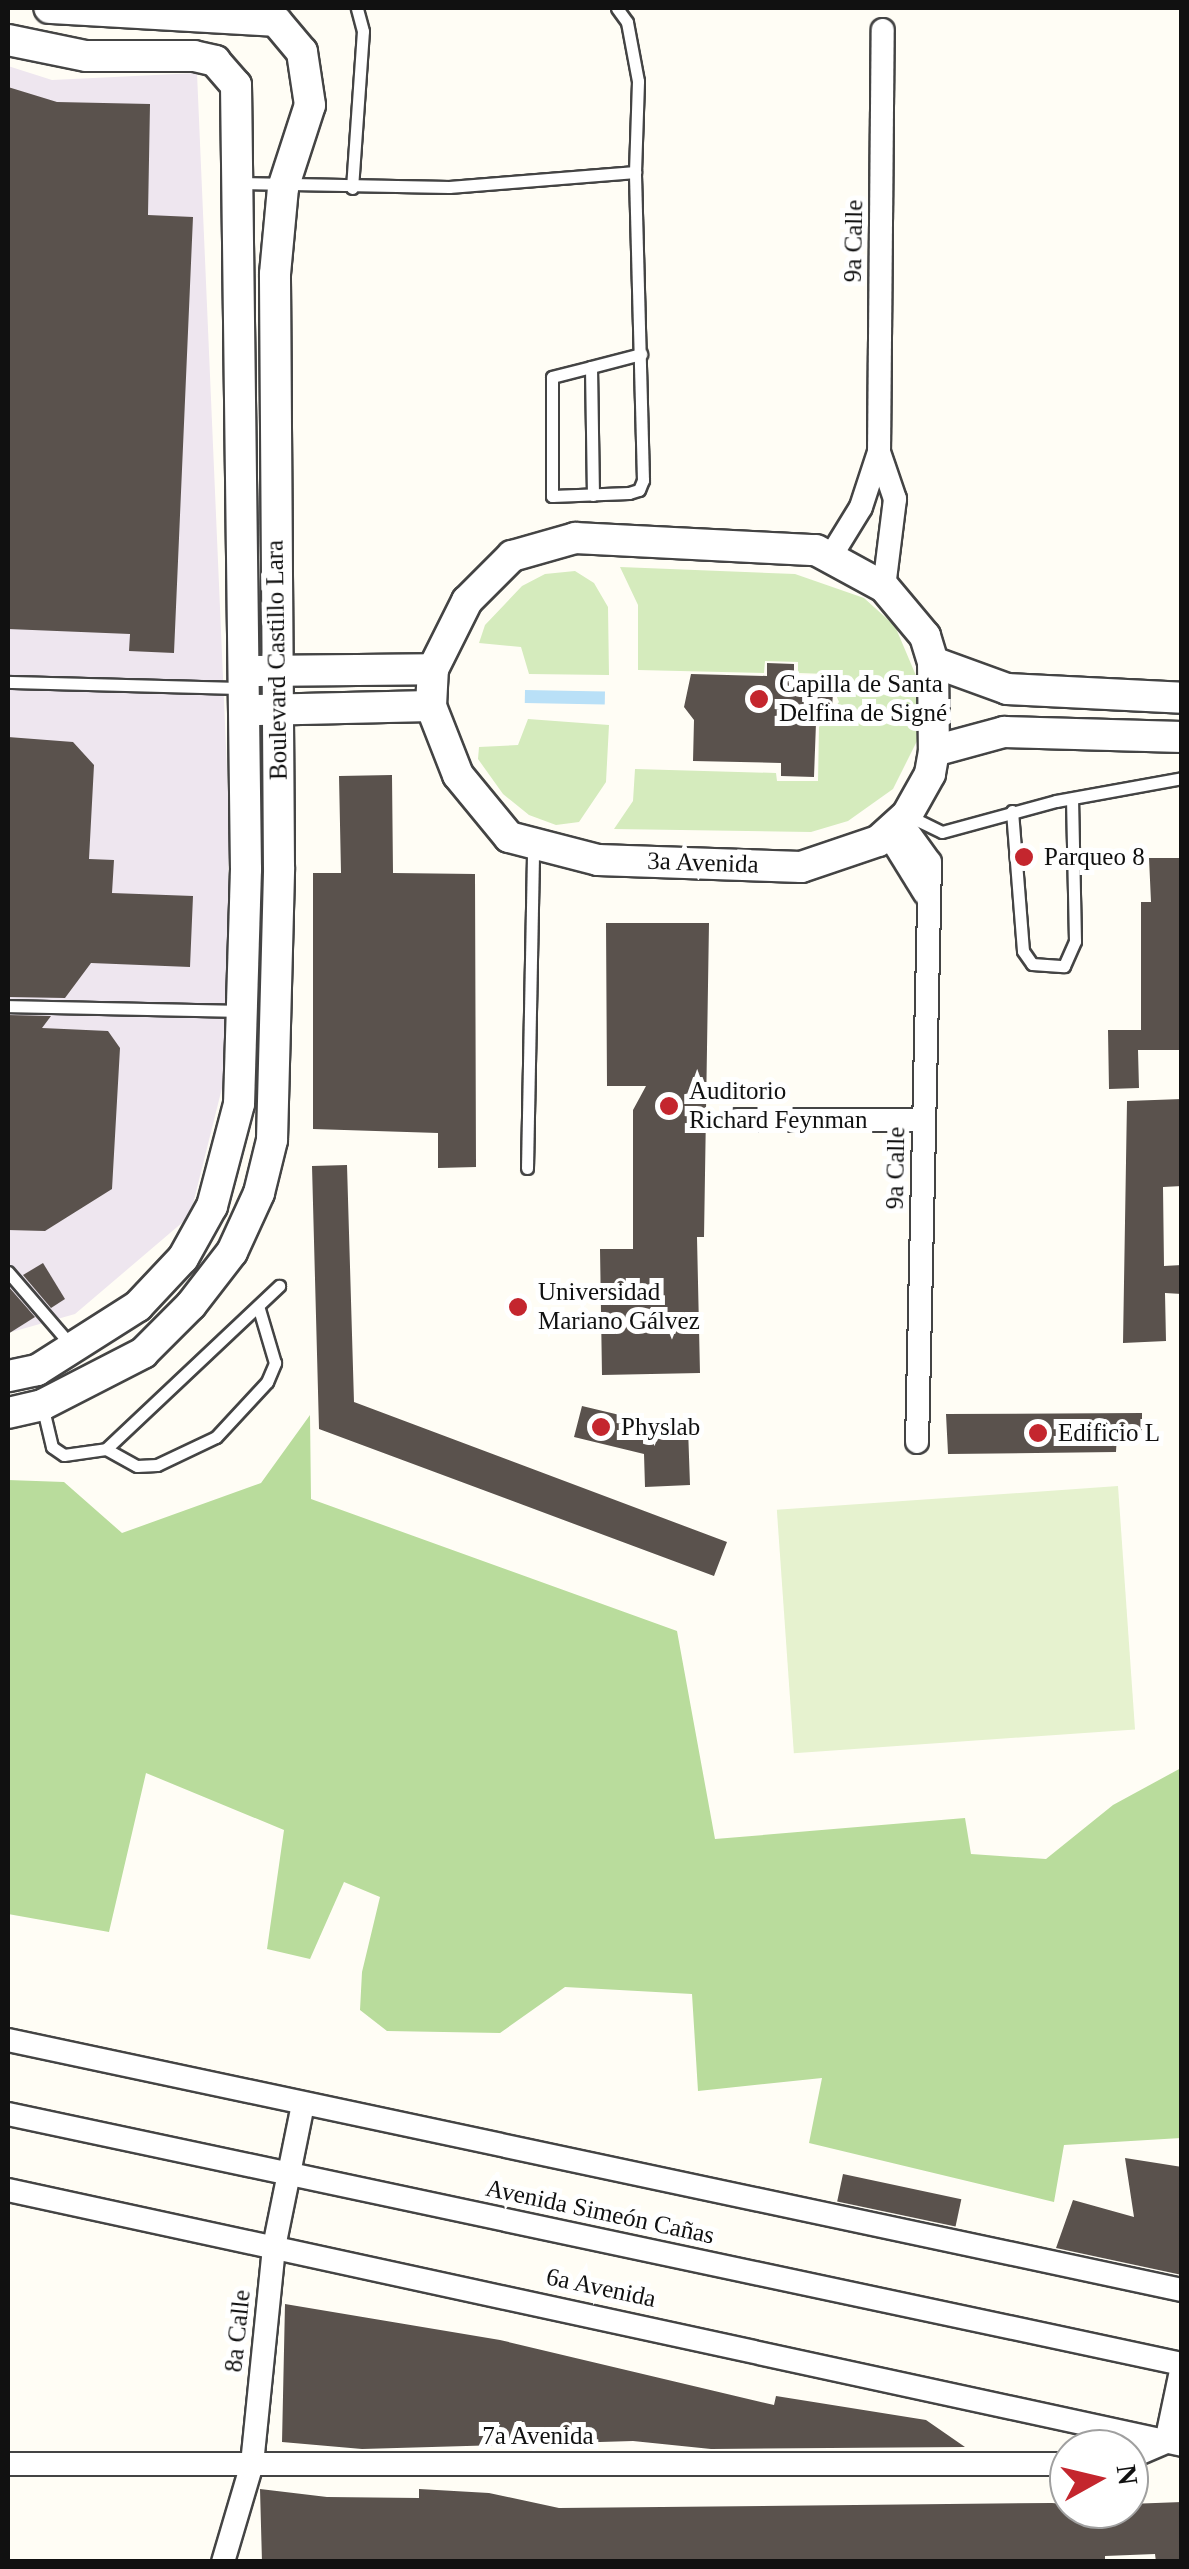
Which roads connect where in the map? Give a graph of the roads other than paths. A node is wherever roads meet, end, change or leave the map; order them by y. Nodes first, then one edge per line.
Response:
1 (50, 8) edge
2 (357, 8) edge
3 (617, 8) edge
4 (883, 30) dead end
5 (8, 40) edge
6 (635, 172) junction
7 (235, 183) junction
8 (282, 188) junction
9 (352, 188) junction
10 (641, 354) junction
11 (591, 367) junction
12 (878, 452) junction
13 (276, 472) junction
14 (241, 473) junction
15 (593, 494) junction
16 (830, 556) junction
17 (884, 587) junction
18 (933, 662) junction
19 (433, 669) junction
20 (277, 671) junction
21 (8, 682) edge
22 (244, 690) junction
23 (1182, 698) edge
24 (431, 706) junction
25 (277, 710) junction
26 (1182, 737) edge
27 (934, 751) junction
28 (1182, 778) edge
29 (1072, 799) junction
30 (1012, 811) junction
31 (899, 824) junction
32 (533, 846) junction
33 (280, 867) junction
34 (246, 869) junction
35 (278, 990) junction
36 (244, 1001) junction
37 (8, 1006) edge
38 (738, 1120) dead end
39 (924, 1120) junction
40 (236, 1133) junction
41 (272, 1140) junction
42 (527, 1168) dead end
43 (8, 1272) edge
44 (279, 1286) dead end
45 (259, 1309) junction
46 (75, 1349) junction
47 (8, 1376) edge
48 (42, 1405) junction
49 (8, 1413) edge
50 (917, 1442) dead end
51 (106, 1449) junction
52 (8, 2040) edge
53 (303, 2104) junction
54 (8, 2114) edge
55 (289, 2174) junction
56 (8, 2190) edge
57 (274, 2247) junction
58 (1182, 2290) edge
59 (1182, 2365) edge
60 (1174, 2443) edge
61 (1149, 2451) edge
62 (8, 2464) edge
63 (252, 2464) junction
64 (1049, 2464) edge
65 (223, 2562) edge

1 - 8 street, Boulevard Castillo Lara
2 - 9 lane
3 - 6 lane
4 - 12 street, 9a Calle
5 - 7 street, Boulevard Castillo Lara
6 - 9 lane
6 - 10 lane
7 - 8 lane
7 - 14 street, Boulevard Castillo Lara
8 - 9 lane
8 - 13 street, Boulevard Castillo Lara
10 - 11 lane
10 - 15 lane
11 - 15 lane
11 - 15 lane
12 - 16 street, 9a Calle
12 - 17 street, 9a Calle
13 - 14 street
13 - 20 street, Boulevard Castillo Lara
14 - 22 street, Boulevard Castillo Lara
16 - 17 street
16 - 19 street
17 - 18 street
18 - 23 street
18 - 27 street
19 - 20 street
19 - 24 street
20 - 22 street
20 - 25 street, Boulevard Castillo Lara
21 - 22 lane
22 - 25 street
22 - 34 street, Boulevard Castillo Lara
24 - 25 street
24 - 32 street, 3a Avenida
25 - 33 street, Boulevard Castillo Lara
26 - 27 street
27 - 31 street
28 - 29 lane
29 - 30 lane
29 - 30 lane
30 - 31 lane
31 - 32 street, 3a Avenida
31 - 39 street, 9a Calle
32 - 42 lane
33 - 34 street
33 - 35 street, Boulevard Castillo Lara
34 - 36 street, Boulevard Castillo Lara
35 - 36 street
35 - 41 street, Boulevard Castillo Lara
36 - 37 lane
36 - 40 street, Boulevard Castillo Lara
38 - 39 street
39 - 50 street, 9a Calle
40 - 41 street
40 - 46 street, Boulevard Castillo Lara
41 - 48 street, Boulevard Castillo Lara
43 - 46 lane
44 - 45 lane
45 - 51 lane
45 - 51 lane
46 - 47 street, Boulevard Castillo Lara
48 - 49 street, Boulevard Castillo Lara
48 - 51 lane
52 - 53 street
53 - 55 street, 8a Calle
53 - 58 street
54 - 55 street, Avenida Simeón Cañas
55 - 57 street, 8a Calle
55 - 59 street, Avenida Simeón Cañas
56 - 57 street, 6a Avenida
57 - 60 street, 6a Avenida
57 - 63 street, 8a Calle
59 - 60 street
60 - 61 street
62 - 63 street, 7a Avenida
63 - 64 street, 7a Avenida
63 - 65 street, 8a Calle

